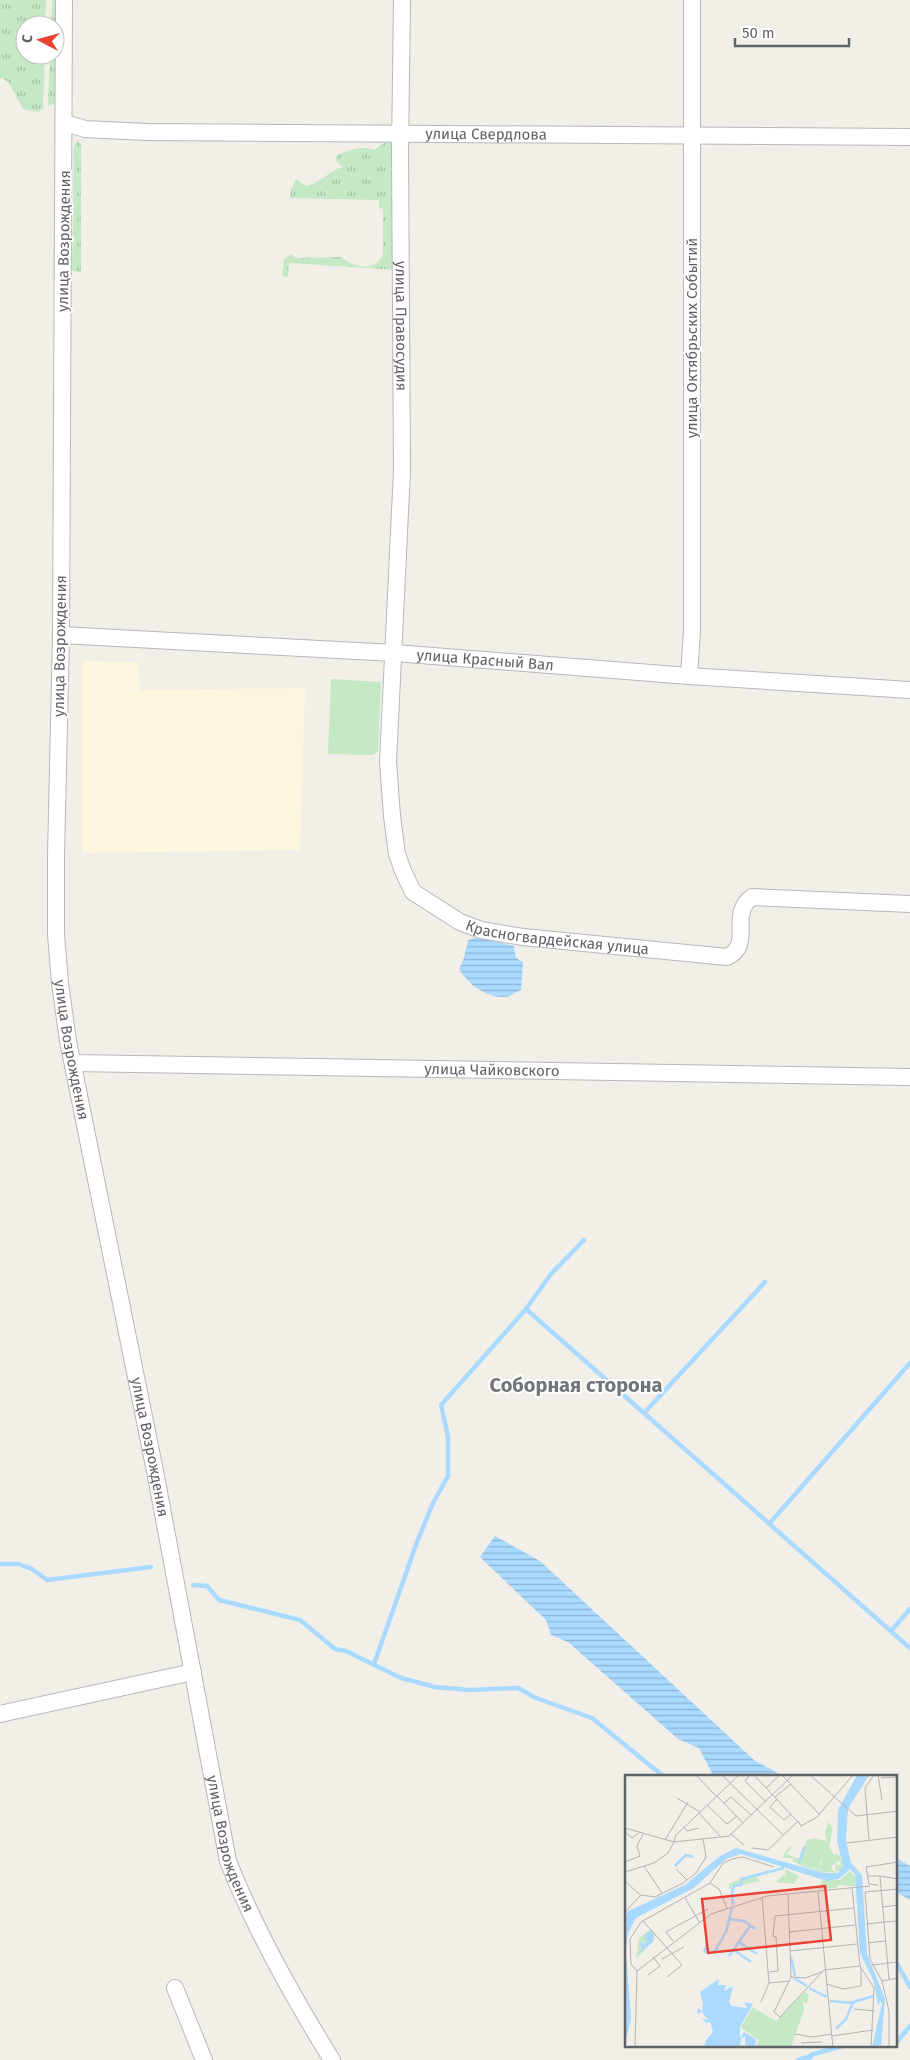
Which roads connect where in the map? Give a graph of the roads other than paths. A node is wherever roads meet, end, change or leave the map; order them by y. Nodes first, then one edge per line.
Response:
1 (64, 0) edge
2 (402, 0) edge
3 (692, 0) edge
4 (65, 123) junction
5 (401, 133) junction
6 (691, 136) junction
7 (910, 137) edge
8 (61, 635) junction
9 (395, 653) junction
10 (689, 676) junction
11 (910, 690) edge
12 (910, 904) edge
13 (73, 1063) junction
14 (910, 1077) edge
15 (193, 1672) junction
16 (0, 1714) edge
17 (175, 1988) dead end
18 (204, 2060) edge
19 (332, 2060) edge

1 - 4 street, улица Возрождения
2 - 5 street, улица Правосудия
3 - 6 street, улица Октябрьских Событий
4 - 5 street, улица Свердлова
4 - 8 street, улица Возрождения
5 - 6 street, улица Свердлова
5 - 9 street, улица Правосудия
6 - 7 street, улица Свердлова
6 - 10 street, улица Октябрьских Событий
8 - 9 street, улица Красный Вал
8 - 13 street, улица Возрождения
9 - 10 street, улица Красный Вал
9 - 12 street, Красногвардейская улица
10 - 11 street, улица Красный Вал
13 - 14 street, улица Чайковского
13 - 15 street, улица Возрождения
15 - 16 street
15 - 19 street, улица Возрождения
17 - 18 street

